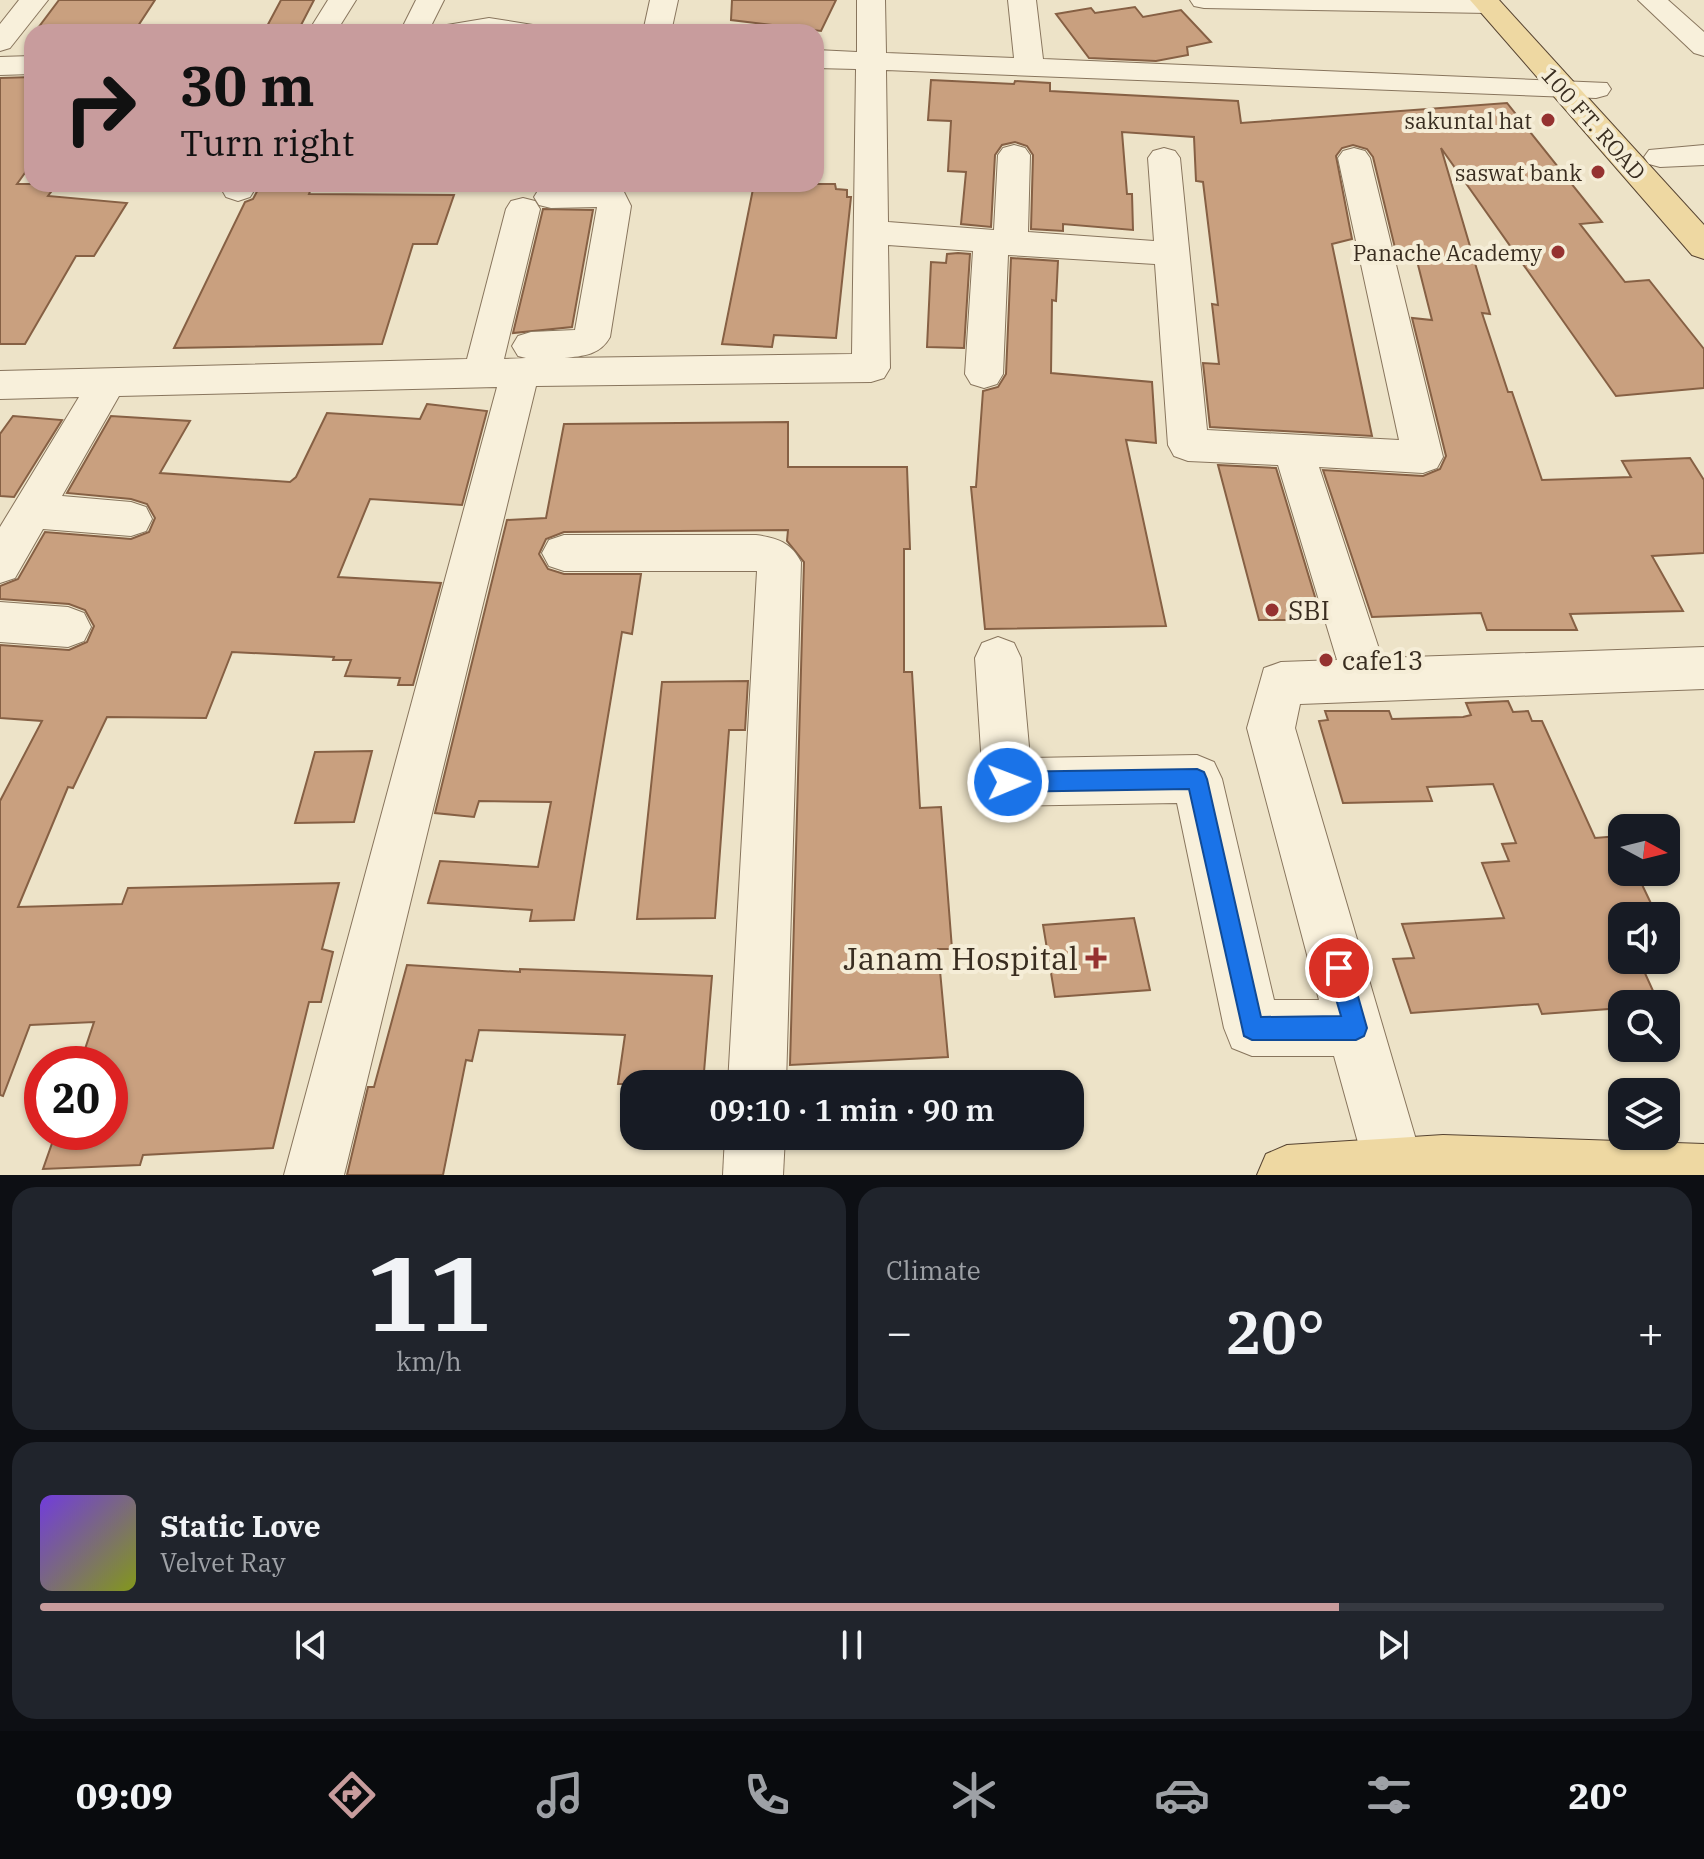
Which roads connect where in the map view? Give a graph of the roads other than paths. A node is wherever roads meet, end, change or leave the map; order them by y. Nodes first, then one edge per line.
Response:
1 (10, 0) edge
2 (34, 0) edge
3 (342, 0) edge
4 (430, 0) edge
5 (664, 0) edge
6 (871, 0) edge
7 (1022, 0) edge
8 (1204, 0) edge
9 (1652, 0) edge
10 (1495, 2) edge
11 (1357, 3) edge
12 (0, 11) edge
13 (327, 24) edge
14 (418, 24) edge
15 (659, 24) edge
16 (0, 42) edge
17 (1704, 47) edge
18 (824, 59) edge
19 (871, 59) junction
20 (24, 65) edge
21 (0, 66) edge
22 (1030, 69) junction
23 (1564, 89) junction
24 (1596, 89) junction
25 (1014, 155) dead end
26 (1704, 155) edge
27 (1660, 157) junction
28 (1164, 158) dead end
29 (1354, 158) dead end
30 (1682, 180) dead end
31 (871, 232) junction
32 (1000, 243) junction
33 (1704, 247) edge
34 (1172, 254) junction
35 (497, 364) junction
36 (984, 374) dead end
37 (108, 382) junction
38 (0, 385) edge
39 (1293, 449) junction
40 (32, 511) junction
41 (131, 519) dead end
42 (564, 553) dead end
43 (1, 563) edge
44 (0, 622) edge
45 (68, 627) dead end
46 (998, 658) dead end
47 (1704, 668) edge
48 (1366, 680) junction
49 (1356, 1028) junction
50 (758, 1070) edge
51 (754, 1150) edge
52 (1394, 1167) junction
53 (1704, 1174) edge
54 (314, 1175) edge
55 (753, 1175) edge
56 (1287, 1175) edge

1 - 12 street
2 - 16 street
3 - 13 street
4 - 14 street
5 - 15 street
6 - 19 street
7 - 22 street
8 - 11 street
9 - 17 street
10 - 11 street
10 - 23 main road, 100 FT. ROAD
10 - 24 main road
18 - 19 street
19 - 22 street
19 - 31 street
20 - 21 street
22 - 23 street
23 - 24 street
23 - 33 main road, 100 FT. ROAD
24 - 27 main road
25 - 32 street
26 - 27 street
27 - 30 main road
28 - 34 street
29 - 39 street
31 - 32 street
31 - 35 street
32 - 34 street
32 - 36 street
34 - 39 street
35 - 35 street
35 - 37 street
35 - 54 street
37 - 38 street
37 - 40 street
39 - 48 street
40 - 41 street
40 - 43 street
42 - 50 street
44 - 45 street
46 - 49 street
47 - 48 street
48 - 49 street
49 - 52 street
51 - 55 street
52 - 53 main road
52 - 56 main road

